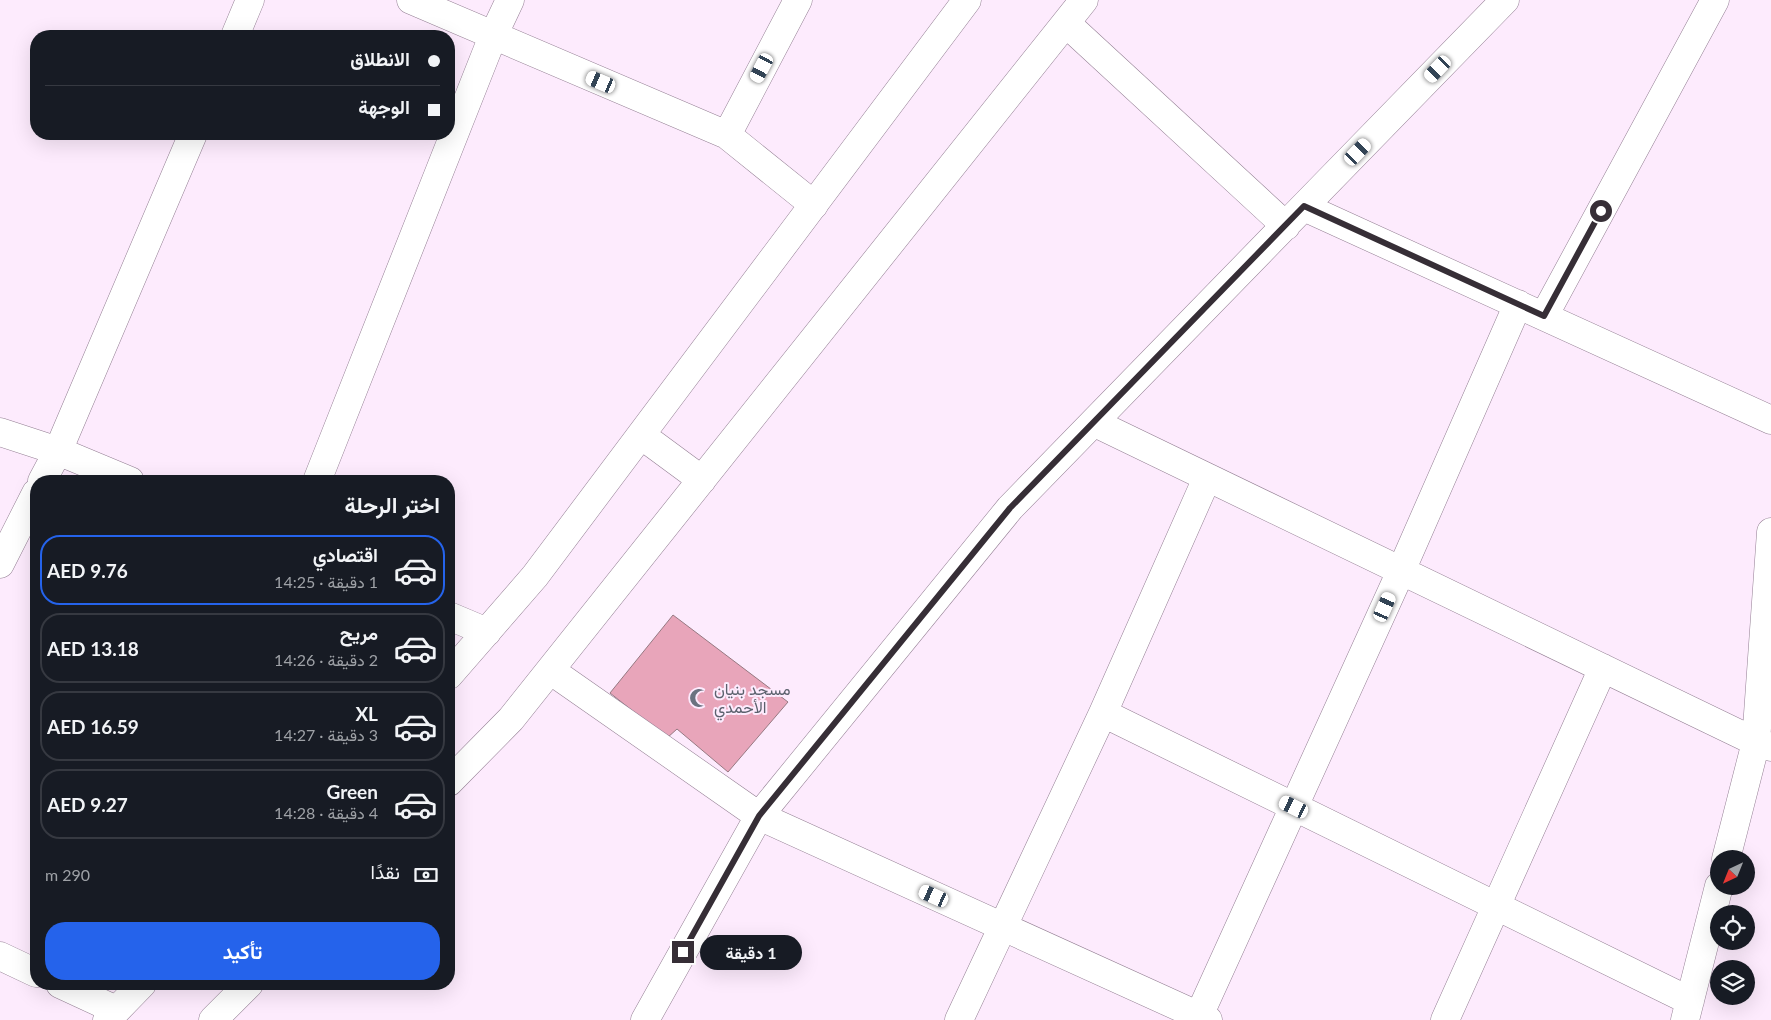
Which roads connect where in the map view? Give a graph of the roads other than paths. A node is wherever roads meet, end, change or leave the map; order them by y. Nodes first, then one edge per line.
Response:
1 (250, 0) edge
2 (411, 0) edge
3 (510, 0) edge
4 (798, 0) edge
5 (967, 0) edge
6 (1084, 0) edge
7 (1505, 0) edge
8 (1716, 0) edge
9 (1067, 24) junction
10 (237, 30) edge
11 (493, 36) junction
12 (455, 132) edge
13 (726, 135) junction
14 (190, 140) edge
15 (452, 140) edge
16 (814, 205) junction
17 (1295, 216) junction
18 (1518, 304) junction
19 (1544, 316) junction
20 (1771, 420) edge
21 (1094, 423) junction
22 (0, 432) edge
23 (641, 435) junction
24 (58, 450) junction
25 (45, 475) edge
26 (116, 475) edge
27 (319, 475) edge
28 (1208, 478) junction
29 (702, 480) junction
30 (30, 505) edge
31 (1771, 532) edge
32 (0, 564) edge
33 (1401, 571) junction
34 (455, 618) edge
35 (488, 632) junction
36 (455, 668) edge
37 (1602, 668) junction
38 (550, 670) junction
39 (1102, 712) junction
40 (1763, 744) edge
41 (455, 776) edge
42 (1294, 807) junction
43 (759, 816) junction
44 (1729, 850) edge
45 (1717, 895) edge
46 (1496, 906) junction
47 (1003, 927) junction
48 (0, 956) edge
49 (30, 970) edge
50 (70, 990) edge
51 (136, 990) edge
52 (243, 990) edge
53 (1687, 1011) edge
54 (111, 1015) edge
55 (1201, 1019) edge
56 (213, 1020) edge
57 (645, 1020) edge
58 (960, 1020) edge
59 (1446, 1020) edge

1 - 10 street
2 - 11 street
3 - 11 street
4 - 13 street
5 - 16 street
6 - 9 street
7 - 17 street
8 - 19 street
9 - 17 street
9 - 29 street
11 - 12 street
11 - 13 street
13 - 16 street
14 - 24 street
15 - 27 street
16 - 23 street
17 - 18 street
17 - 21 street
18 - 19 street
18 - 33 street
19 - 20 street
21 - 28 street
21 - 43 street
22 - 24 street
23 - 29 street
23 - 35 street
24 - 25 street
24 - 26 street
28 - 33 street
28 - 39 street
29 - 38 street
30 - 32 street
31 - 40 street
33 - 37 street
33 - 42 street
34 - 35 street
35 - 36 street
37 - 40 street
37 - 46 street
38 - 41 street
38 - 43 street
39 - 42 street
39 - 47 street
40 - 44 street
42 - 46 street
42 - 55 street
43 - 47 street
43 - 57 street
45 - 53 street
46 - 53 street
46 - 59 street
47 - 55 street
47 - 58 street
48 - 49 street
50 - 54 street
51 - 54 street
52 - 56 street

